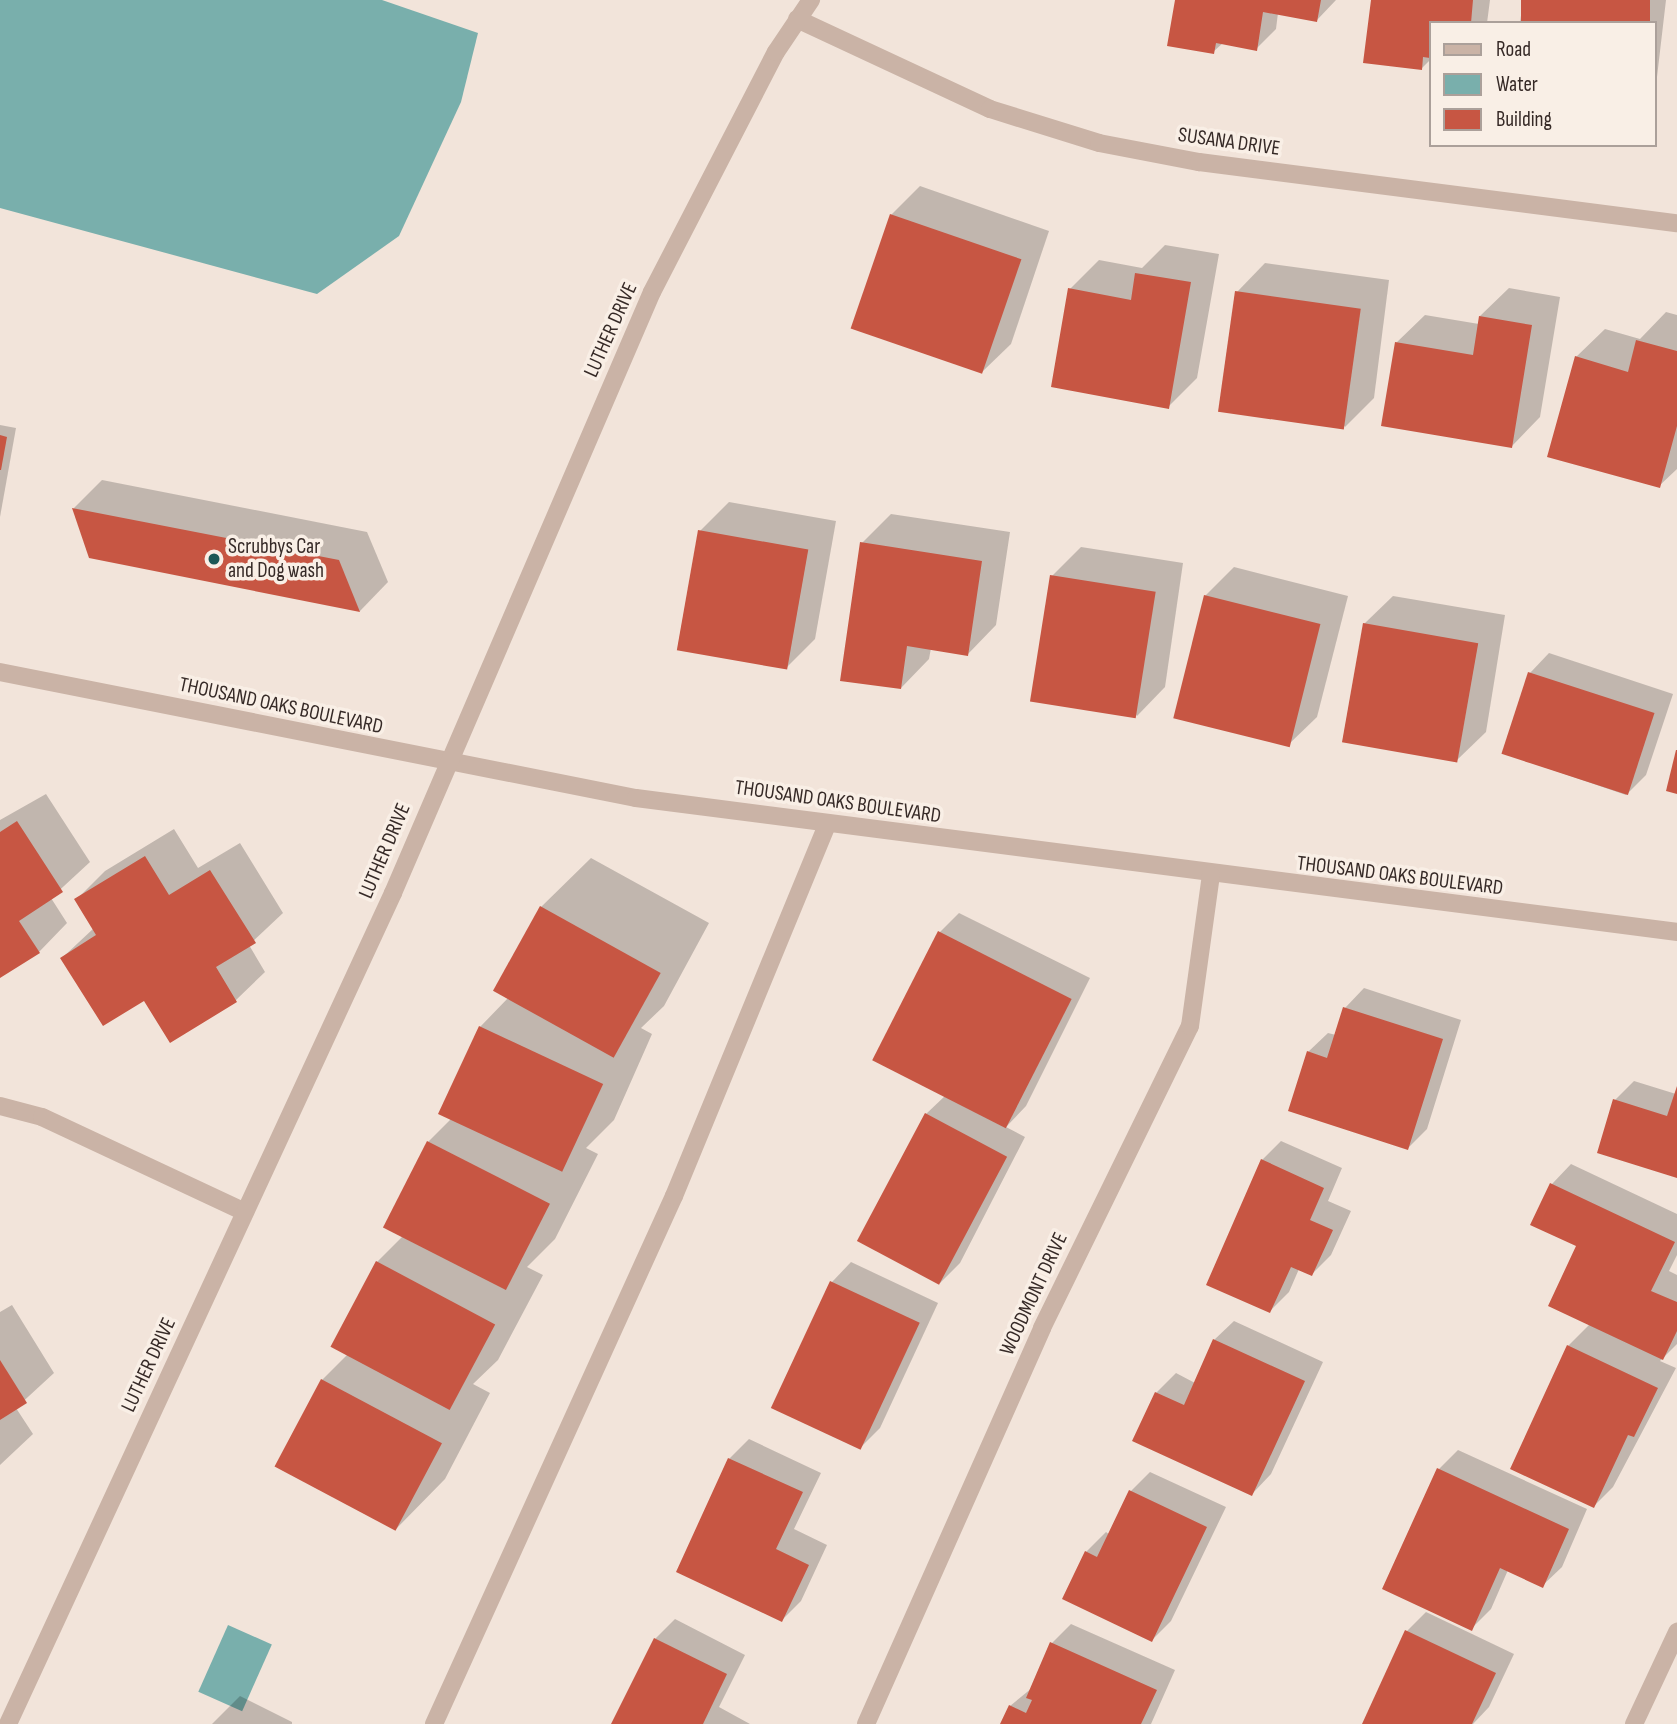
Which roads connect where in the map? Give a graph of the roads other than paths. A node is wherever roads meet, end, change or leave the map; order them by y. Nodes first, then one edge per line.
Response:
1 (811, 0) edge
2 (797, 19) junction
3 (1677, 223) edge
4 (0, 672) edge
5 (447, 763) junction
6 (827, 824) junction
7 (1211, 876) junction
8 (1677, 932) edge
9 (0, 1106) edge
10 (245, 1212) junction
11 (1677, 1632) edge
12 (8, 1724) edge
13 (435, 1724) edge
14 (866, 1724) edge
15 (1634, 1724) edge

1 - 2 street, LUTHER DRIVE
2 - 3 street, SUSANA DRIVE
2 - 5 street, LUTHER DRIVE
4 - 5 street, THOUSAND OAKS BOULEVARD
5 - 6 street, THOUSAND OAKS BOULEVARD
5 - 10 street, LUTHER DRIVE
6 - 7 street, THOUSAND OAKS BOULEVARD
6 - 13 street
7 - 8 street, THOUSAND OAKS BOULEVARD
7 - 14 street, WOODMONT DRIVE
9 - 10 street
10 - 12 street, LUTHER DRIVE
11 - 15 street

